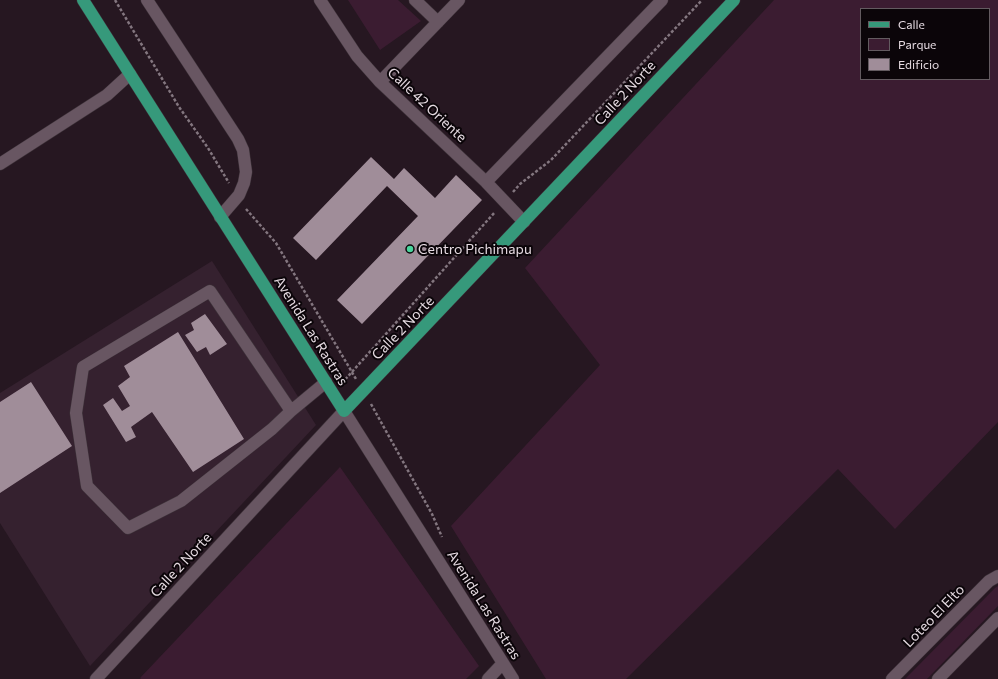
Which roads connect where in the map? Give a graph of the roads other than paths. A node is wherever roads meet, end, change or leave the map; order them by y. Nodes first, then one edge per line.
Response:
1 (83, 0) edge
2 (147, 0) edge
3 (320, 0) edge
4 (414, 0) edge
5 (459, 0) edge
6 (662, 0) edge
7 (734, 0) edge
8 (438, 22) junction
9 (130, 74) junction
10 (380, 82) junction
11 (0, 164) edge
12 (486, 182) junction
13 (220, 216) junction
14 (524, 222) junction
15 (326, 382) junction
16 (291, 411) junction
17 (344, 411) junction
18 (998, 576) edge
19 (998, 618) edge
20 (503, 663) junction
21 (96, 679) edge
22 (488, 679) edge
23 (513, 679) edge
24 (892, 679) edge
25 (938, 679) edge

1 - 9 main road, Avenida Las Rastras
2 - 13 street
3 - 10 street, Calle 42 Oriente
4 - 8 street
5 - 8 street
6 - 12 street
7 - 14 main road, Calle 2 Norte
8 - 10 street
9 - 11 street
9 - 13 main road, Avenida Las Rastras
10 - 12 street, Calle 42 Oriente
12 - 14 street, Calle 42 Oriente
13 - 15 main road, Avenida Las Rastras
14 - 17 main road, Calle 2 Norte
15 - 16 street
15 - 17 main road, Avenida Las Rastras
16 - 16 street
17 - 20 street, Avenida Las Rastras
17 - 21 street, Calle 2 Norte
18 - 24 street, Loteo El Elto
19 - 25 street
20 - 22 street
20 - 23 street, Avenida Las Rastras

